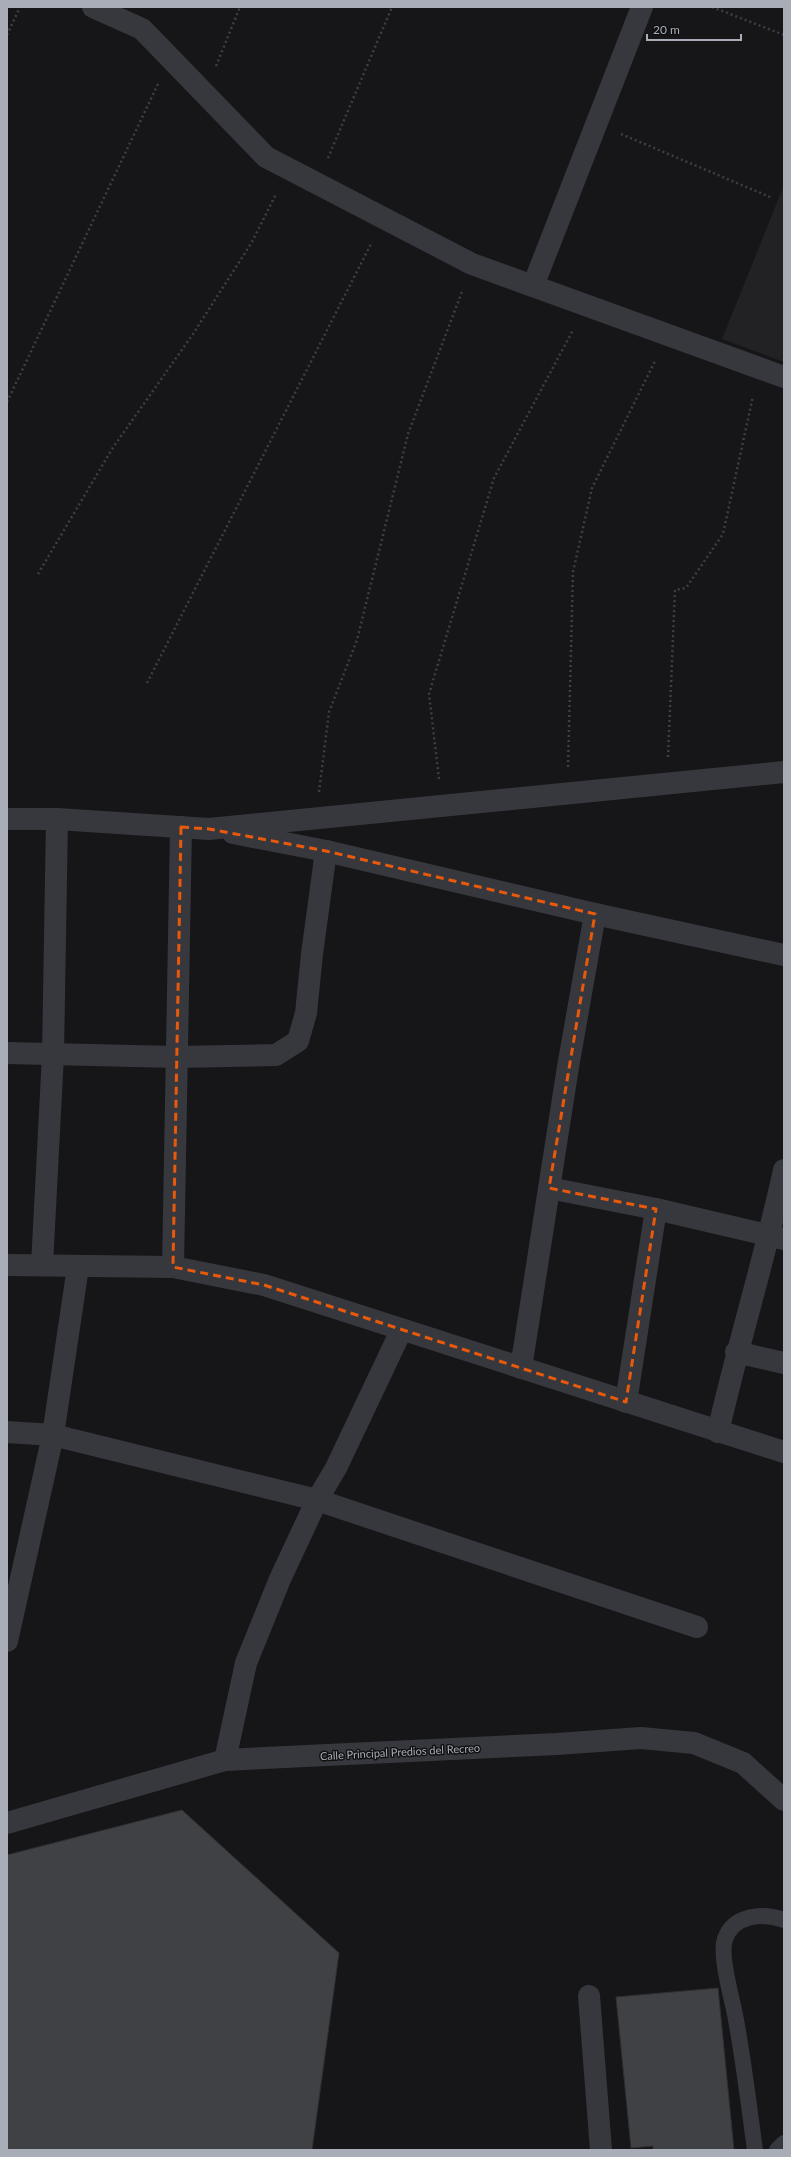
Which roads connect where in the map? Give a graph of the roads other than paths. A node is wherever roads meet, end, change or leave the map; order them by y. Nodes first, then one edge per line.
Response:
1 (93, 7) edge
2 (642, 7) edge
3 (533, 286) junction
4 (784, 377) edge
5 (784, 772) edge
6 (7, 819) edge
7 (57, 820) junction
8 (181, 827) junction
9 (209, 828) junction
10 (326, 851) junction
11 (595, 914) junction
12 (784, 955) edge
13 (7, 1054) edge
14 (53, 1055) junction
15 (176, 1057) junction
16 (784, 1170) edge
17 (549, 1188) junction
18 (656, 1209) junction
19 (777, 1237) edge
20 (7, 1265) edge
21 (42, 1266) junction
22 (78, 1267) junction
23 (173, 1267) junction
24 (401, 1330) junction
25 (736, 1352) junction
26 (784, 1363) edge
27 (521, 1368) junction
28 (626, 1402) junction
29 (7, 1432) edge
30 (718, 1432) junction
31 (53, 1435) junction
32 (784, 1452) edge
33 (317, 1500) junction
34 (697, 1628) dead end
35 (7, 1641) edge
36 (225, 1760) junction
37 (784, 1800) edge
38 (7, 1823) edge
39 (784, 1920) edge
40 (589, 1996) dead end
41 (784, 2143) edge
42 (601, 2150) edge
43 (755, 2150) edge
44 (777, 2150) edge

1 - 3 street
2 - 3 street
3 - 4 street
5 - 9 street
6 - 7 street
7 - 8 street
7 - 14 street
8 - 9 street
8 - 15 street
9 - 10 street
10 - 11 street
10 - 15 street
11 - 12 street
11 - 17 street
13 - 14 street
14 - 15 street
14 - 21 street
15 - 23 street
16 - 19 street
17 - 18 street
17 - 27 street
18 - 19 street
18 - 28 street
19 - 25 street
20 - 21 street
21 - 22 street
22 - 23 street
22 - 31 street
23 - 24 street
24 - 27 street
24 - 33 street
25 - 26 street
25 - 30 street
27 - 28 street
28 - 30 street
29 - 31 street
30 - 32 street
31 - 33 street
31 - 35 street
33 - 34 street
33 - 36 street
36 - 37 street, Calle Principal Predios del Recreo
36 - 38 street, Calle Principal Predios del Recreo
39 - 43 lane
40 - 42 street
41 - 44 lane

